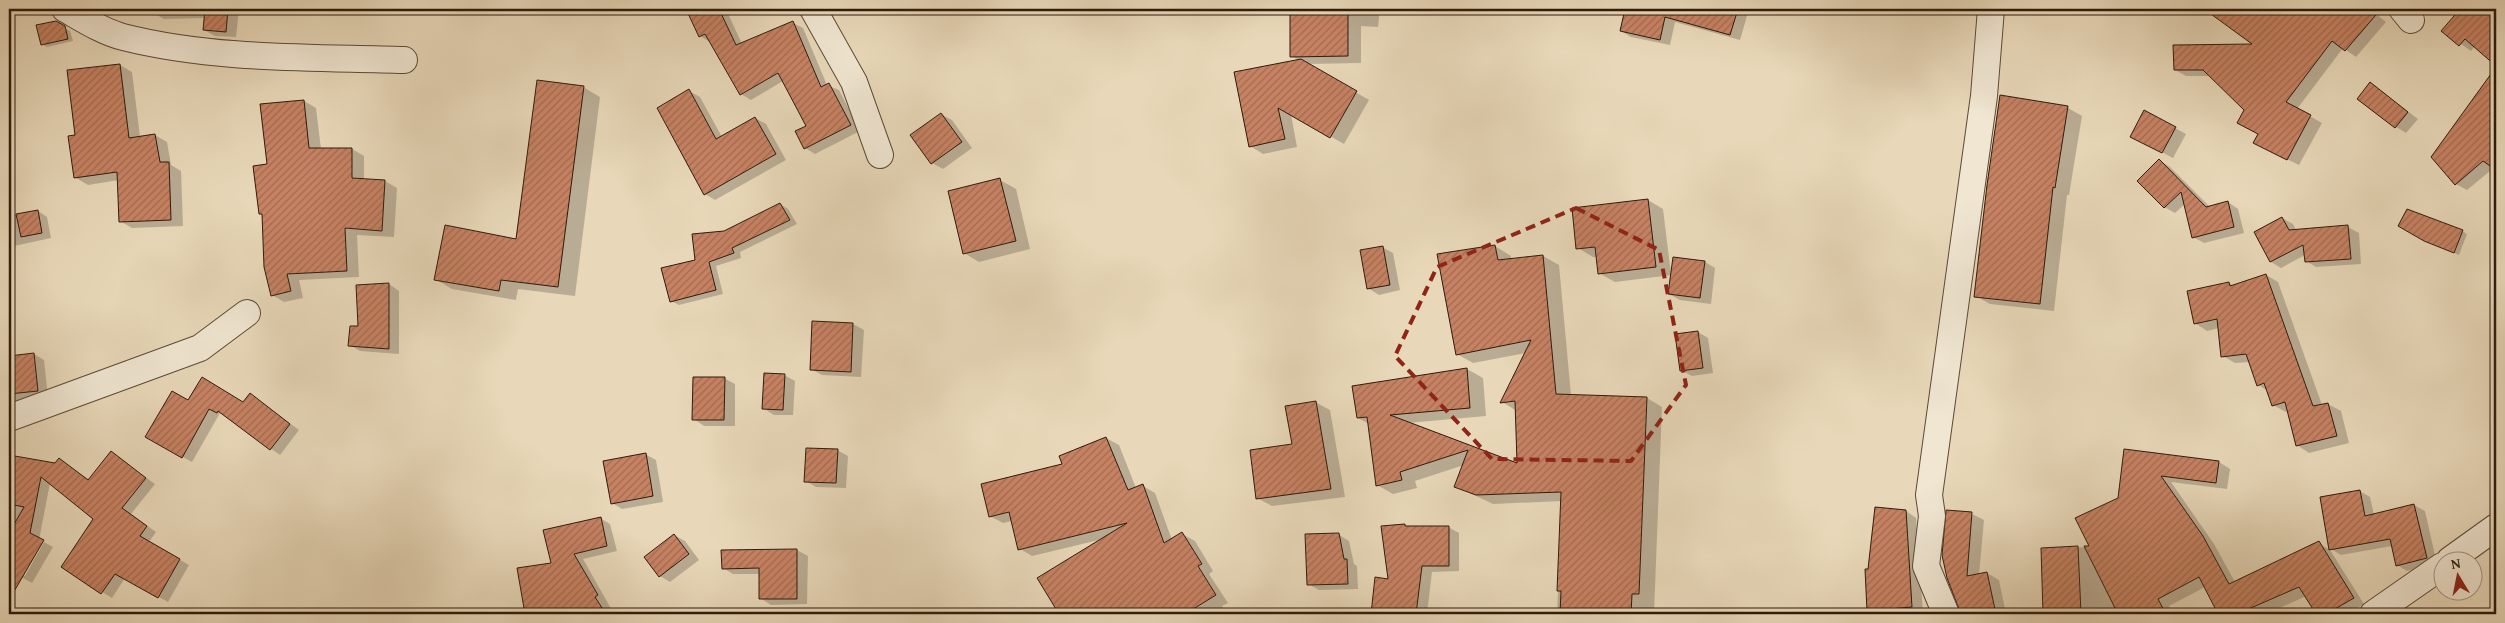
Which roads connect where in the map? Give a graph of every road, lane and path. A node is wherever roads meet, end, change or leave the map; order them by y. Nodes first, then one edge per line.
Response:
1 (65, 9) edge
2 (813, 9) edge
3 (1991, 9) edge
4 (404, 60) dead end
5 (880, 155) dead end
6 (247, 313) dead end
7 (9, 418) edge
8 (2496, 527) edge
9 (2464, 550) edge
10 (2432, 573) edge
11 (1946, 614) edge
12 (2373, 614) edge

1 - 4 street
2 - 5 street
3 - 11 street
6 - 7 street
8 - 9 street
10 - 12 street

